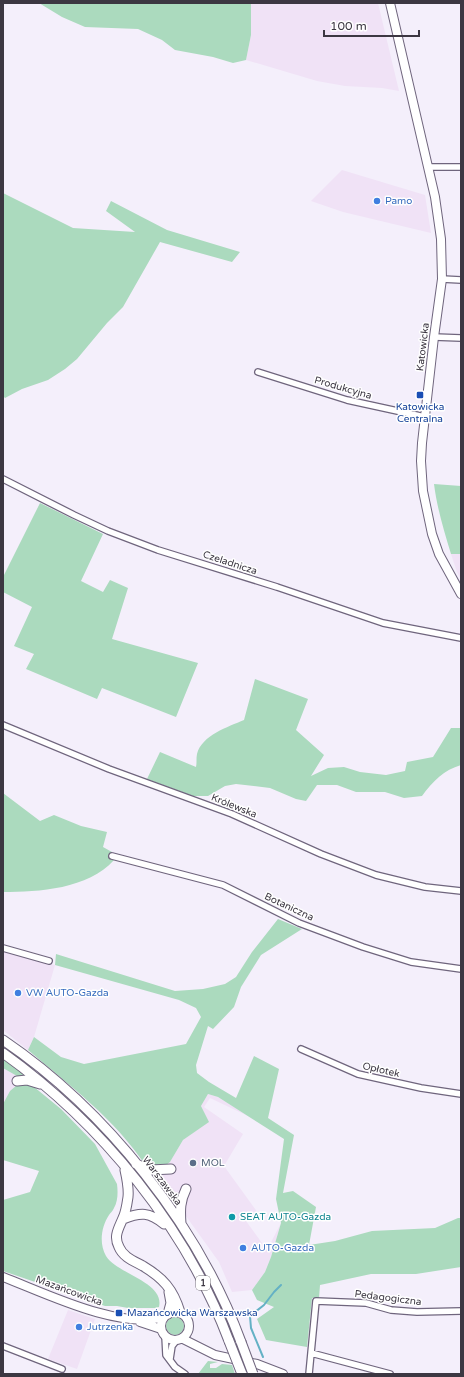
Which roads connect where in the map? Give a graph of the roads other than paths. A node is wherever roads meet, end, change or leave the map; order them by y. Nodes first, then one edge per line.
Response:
1 (390, 3) edge
2 (429, 167) junction
3 (461, 167) edge
4 (442, 279) junction
5 (461, 280) edge
6 (434, 337) junction
7 (461, 338) edge
8 (258, 372) dead end
9 (425, 417) junction
10 (3, 479) edge
11 (461, 594) edge
12 (461, 638) edge
13 (3, 725) edge
14 (112, 856) dead end
15 (461, 891) edge
16 (3, 948) edge
17 (49, 961) dead end
18 (461, 969) edge
19 (3, 1040) edge
20 (302, 1049) dead end
21 (3, 1053) edge
22 (17, 1081) dead end
23 (45, 1085) junction
24 (461, 1094) edge
25 (135, 1163) junction
26 (124, 1166) junction
27 (171, 1169) dead end
28 (186, 1189) dead end
29 (123, 1219) junction
30 (181, 1225) junction
31 (170, 1228) junction
32 (3, 1277) edge
33 (166, 1286) junction
34 (461, 1311) edge
35 (180, 1312) junction
36 (166, 1315) junction
37 (130, 1319) junction
38 (189, 1331) junction
39 (163, 1333) junction
40 (180, 1340) junction
41 (3, 1346) edge
42 (204, 1350) junction
43 (311, 1352) junction
44 (170, 1360) junction
45 (62, 1369) dead end
46 (183, 1373) edge
47 (242, 1374) edge
48 (253, 1374) edge
49 (283, 1374) edge
50 (309, 1374) edge
51 (390, 1374) edge

1 - 2 street, Katowicka
2 - 3 street
2 - 4 street, Katowicka
4 - 5 street
4 - 6 street, Katowicka
6 - 7 street
6 - 9 street, Katowicka
8 - 9 street, Produkcyjna
9 - 11 street, Katowicka
10 - 12 street, Czeladnicza
13 - 15 street, Królewska
14 - 18 street, Botaniczna
16 - 17 street
19 - 25 main road, Warszawska / 1
20 - 24 street, Opłotek
21 - 23 main road, Warszawska / 1
22 - 23 main road
23 - 26 main road, Warszawska / 1
25 - 27 main road
25 - 30 main road, Warszawska / 1
26 - 29 main road
26 - 31 main road, Warszawska / 1
28 - 30 main road
29 - 31 main road
29 - 33 main road
30 - 48 main road, Warszawska / 1, bridge
31 - 47 main road, Warszawska / 1, bridge
32 - 37 street, Mazańcowicka
33 - 35 main road
33 - 36 main road
34 - 43 street, Pedagogiczna
35 - 36 street
35 - 38 street
36 - 37 street, Mazańcowicka
36 - 39 street
37 - 39 street, Mazańcowicka
38 - 40 street
38 - 42 street
39 - 40 street
39 - 44 street
40 - 42 street
40 - 44 street
41 - 45 street
42 - 49 street
43 - 50 street, Pedagogiczna
43 - 51 street
44 - 46 street

